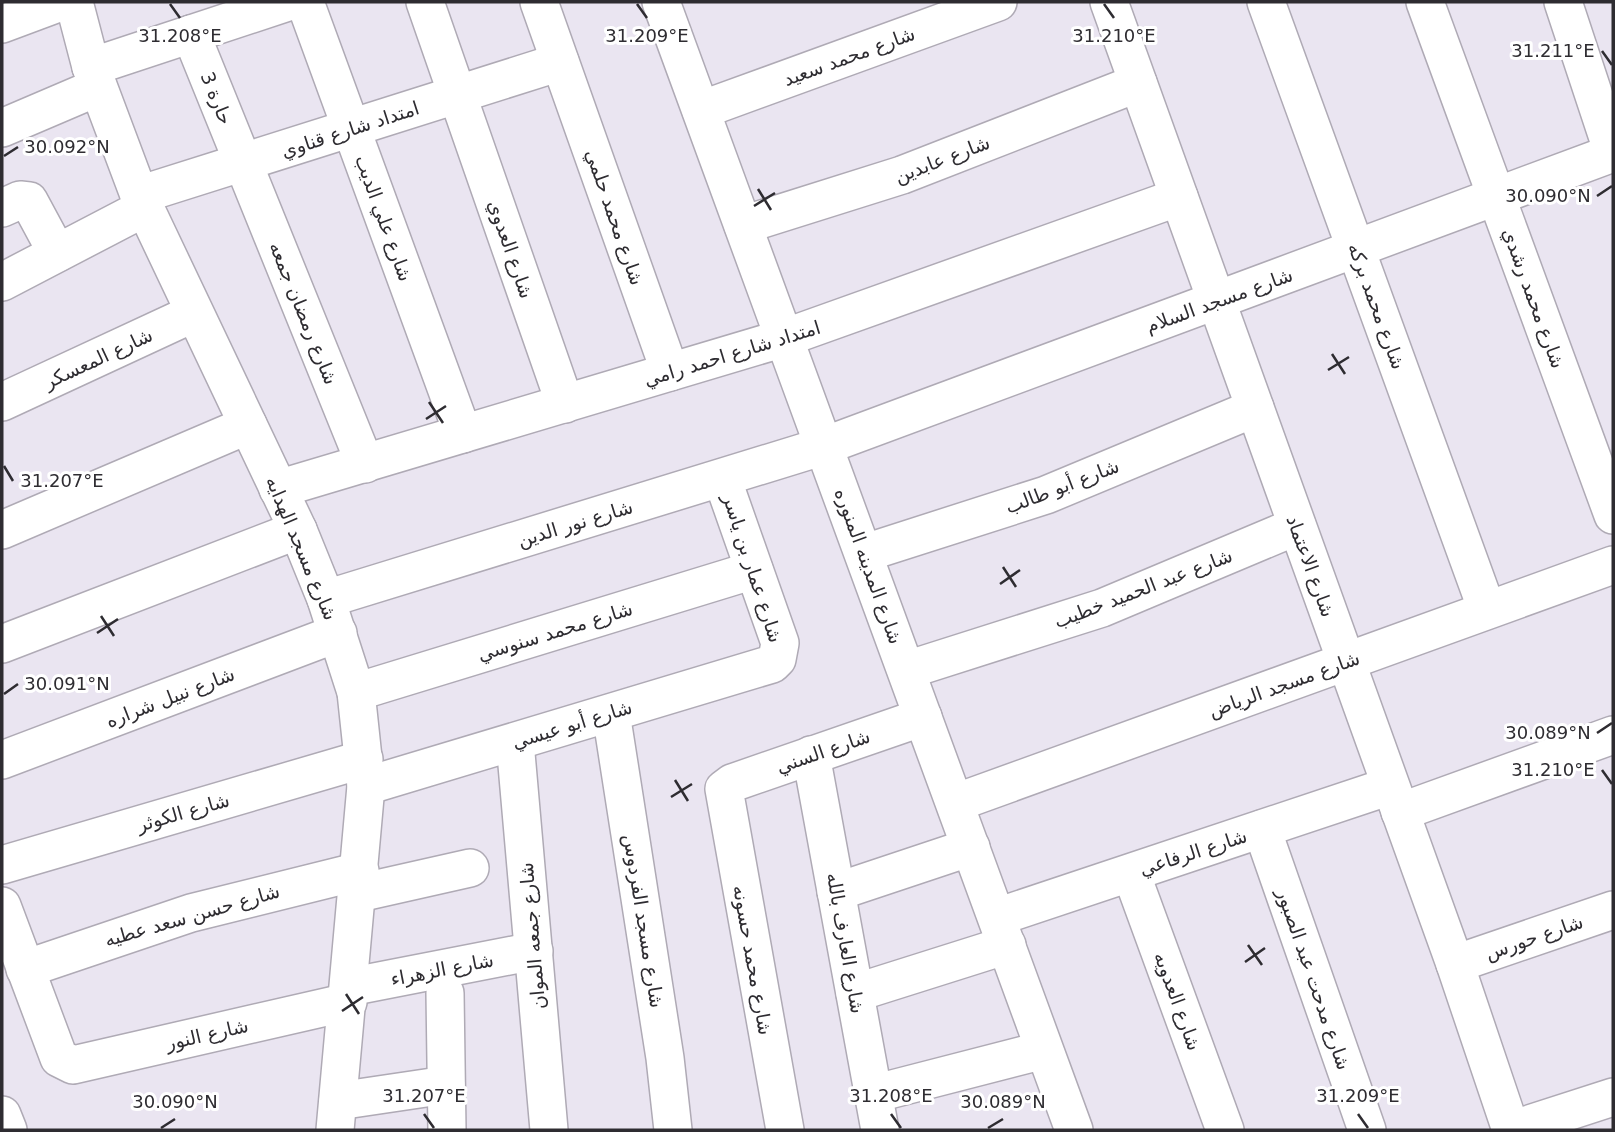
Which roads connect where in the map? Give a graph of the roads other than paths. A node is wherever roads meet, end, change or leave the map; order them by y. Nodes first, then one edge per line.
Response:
1 (61, 2) edge
2 (74, 2) edge
3 (288, 2) edge
4 (305, 2) edge
5 (425, 2) edge
6 (539, 2) edge
7 (661, 2) edge
8 (998, 2) edge
9 (1109, 2) edge
10 (1266, 2) edge
11 (1425, 2) edge
12 (1563, 2) edge
13 (204, 21) edge
14 (2, 24) edge
15 (561, 62) junction
16 (94, 77) junction
17 (1138, 83) junction
18 (457, 95) junction
19 (701, 110) junction
20 (2, 128) edge
21 (351, 128) junction
22 (1613, 153) edge
23 (243, 163) junction
24 (1496, 196) junction
25 (1179, 197) junction
26 (142, 202) junction
27 (2, 208) edge
28 (743, 225) junction
29 (1356, 249) junction
30 (57, 253) junction
31 (2, 282) edge
32 (1216, 301) junction
33 (194, 313) junction
34 (784, 338) junction
35 (670, 372) junction
36 (2, 402) edge
37 (565, 404) junction
38 (1255, 408) junction
39 (248, 425) junction
40 (463, 434) junction
41 (824, 446) junction
42 (365, 464) junction
43 (722, 478) junction
44 (278, 489) junction
45 (1613, 515) edge
46 (1297, 526) junction
47 (2, 530) edge
48 (298, 530) junction
49 (865, 553) junction
50 (1613, 565) edge
51 (754, 570) junction
52 (326, 599) junction
53 (1487, 610) junction
54 (338, 634) junction
55 (2, 644) edge
56 (777, 659) joint
57 (1346, 662) junction
58 (907, 670) junction
59 (356, 692) junction
60 (611, 713) junction
61 (923, 717) junction
62 (1613, 735) edge
63 (515, 742) junction
64 (811, 755) junction
65 (2, 760) edge
66 (365, 773) junction
67 (724, 789) joint
68 (1395, 799) junction
69 (955, 803) junction
70 (1262, 829) junction
71 (971, 847) junction
72 (2, 865) edge
73 (470, 868) dead end
74 (1131, 873) junction
75 (359, 882) junction
76 (836, 892) junction
77 (2, 906) edge
78 (1613, 910) edge
79 (1002, 931) junction
80 (534, 951) junction
81 (1455, 964) junction
82 (25, 969) junction
83 (445, 993) dead end
84 (855, 993) junction
85 (349, 994) junction
86 (1044, 1050) junction
87 (446, 1085) junction
88 (873, 1094) junction
89 (1613, 1097) edge
90 (2, 1115) edge
91 (337, 1116) edge
92 (8, 1130) edge
93 (447, 1130) edge
94 (549, 1130) edge
95 (673, 1130) edge
96 (785, 1130) edge
97 (880, 1130) edge
98 (1074, 1130) edge
99 (1225, 1130) edge
100 (1367, 1130) edge
101 (1511, 1130) edge

1 - 14 street
2 - 16 street, شارع مسجد الهدايه
3 - 13 street
4 - 21 street, شارع علي الديب
5 - 18 street, شارع العدوي
6 - 15 street, شارع محمد حلمي
7 - 19 street, شارع المدينه المنوره
8 - 19 street, شارع محمد سعيد
9 - 17 street, شارع الاعتماد
10 - 29 street, شارع محمد بركه
11 - 24 street, شارع محمد رشدي
12 - 22 street
13 - 16 street
13 - 23 street, حارة 3
15 - 18 street, امتداد شارع قناوي
15 - 35 street, شارع محمد حلمي
16 - 20 street
16 - 26 street, شارع مسجد الهدايه
17 - 25 street, شارع الاعتماد
17 - 28 street, شارع عابدين
18 - 21 street, امتداد شارع قناوي
18 - 37 street, شارع العدوي
19 - 28 street, شارع المدينه المنوره
21 - 23 street, امتداد شارع قناوي
21 - 40 street, شارع علي الديب
22 - 24 street, شارع مسجد السلام
23 - 26 street, امتداد شارع قناوي
23 - 42 street, شارع رمضان جمعه
24 - 29 street, شارع مسجد السلام
24 - 45 street, شارع محمد رشدي
25 - 32 street, شارع الاعتماد
25 - 34 street, امتداد شارع احمد رامي
26 - 30 street, امتداد شارع قناوي
26 - 33 street, شارع مسجد الهدايه
27 - 30 street
28 - 34 street, شارع المدينه المنوره
29 - 32 street, شارع مسجد السلام
29 - 53 street, شارع محمد بركه
30 - 31 street, امتداد شارع قناوي
32 - 38 street, شارع الاعتماد
32 - 41 street, شارع مسجد السلام
33 - 36 street, شارع المعسكر
33 - 39 street, شارع مسجد الهدايه
34 - 35 street, امتداد شارع احمد رامي
34 - 41 street, شارع المدينه المنوره
35 - 37 street, امتداد شارع احمد رامي
37 - 40 street, امتداد شارع احمد رامي
38 - 46 street, شارع الاعتماد
38 - 49 street, شارع أبو طالب
39 - 44 street, شارع مسجد الهدايه
39 - 47 street
40 - 42 street, امتداد شارع احمد رامي
41 - 43 street, شارع نور الدين
41 - 49 street, شارع المدينه المنوره
42 - 44 street, امتداد شارع احمد رامي
43 - 51 street, شارع عمار بن ياسر
43 - 52 street, شارع نور الدين
44 - 48 street, شارع مسجد الهدايه
46 - 57 street, شارع الاعتماد
46 - 58 street, شارع عبد الحميد خطيب
48 - 52 street, شارع مسجد الهدايه
48 - 55 street
49 - 58 street, شارع المدينه المنوره
50 - 53 street, شارع مسجد الرياض
51 - 56 street, شارع عمار بن ياسر
51 - 59 street, شارع محمد سنوسي
52 - 54 street, شارع مسجد الهدايه
53 - 57 street, شارع مسجد الرياض
54 - 59 street, شارع مسجد الهدايه
54 - 65 street, شارع نبيل شراره
56 - 60 street, شارع أبو عيسي
57 - 68 street, شارع الاعتماد
57 - 69 street, شارع مسجد الرياض
58 - 61 street, شارع المدينه المنوره
59 - 66 street, شارع مسجد الهدايه
60 - 63 street, شارع أبو عيسي
60 - 95 street, شارع مسجد الفردوس
61 - 64 street, شارع السني
61 - 69 street, شارع المدينه المنوره
62 - 68 street, شارع الرفاعي
63 - 66 street, شارع أبو عيسي
63 - 80 street, شارع جمعه الموان
64 - 67 street, شارع السني
64 - 76 street, شارع العارف بالله
66 - 72 street, شارع الكوثر
66 - 75 street, شارع مسجد الهدايه
67 - 96 street, شارع محمد حسونه
68 - 70 street, شارع الرفاعي
68 - 81 street, شارع الاعتماد
69 - 71 street, شارع المدينه المنوره
70 - 74 street, شارع الرفاعي
70 - 100 street, شارع مدحت عبد الصبور
71 - 76 street
71 - 79 street, شارع المدينه المنوره
73 - 75 street, شارع حسن سعد عطيه
74 - 79 street, شارع الرفاعي
74 - 99 street, شارع العدويه
75 - 82 street, شارع حسن سعد عطيه
75 - 85 street, شارع مسجد الهدايه
76 - 84 street, شارع العارف بالله
77 - 82 street
78 - 81 street, شارع حورس
79 - 84 street, شارع الرفاعي
79 - 86 street, شارع المدينه المنوره
80 - 85 street, شارع الزهراء
80 - 94 street, شارع جمعه الموان
81 - 101 street, شارع الاعتماد
82 - 85 street, شارع النور
83 - 87 street
84 - 88 street, شارع العارف بالله
85 - 91 street, شارع مسجد الهدايه
86 - 88 street
86 - 98 street, شارع المدينه المنوره
87 - 91 street
87 - 93 street
88 - 97 street, شارع العارف بالله
89 - 101 street
90 - 92 street

